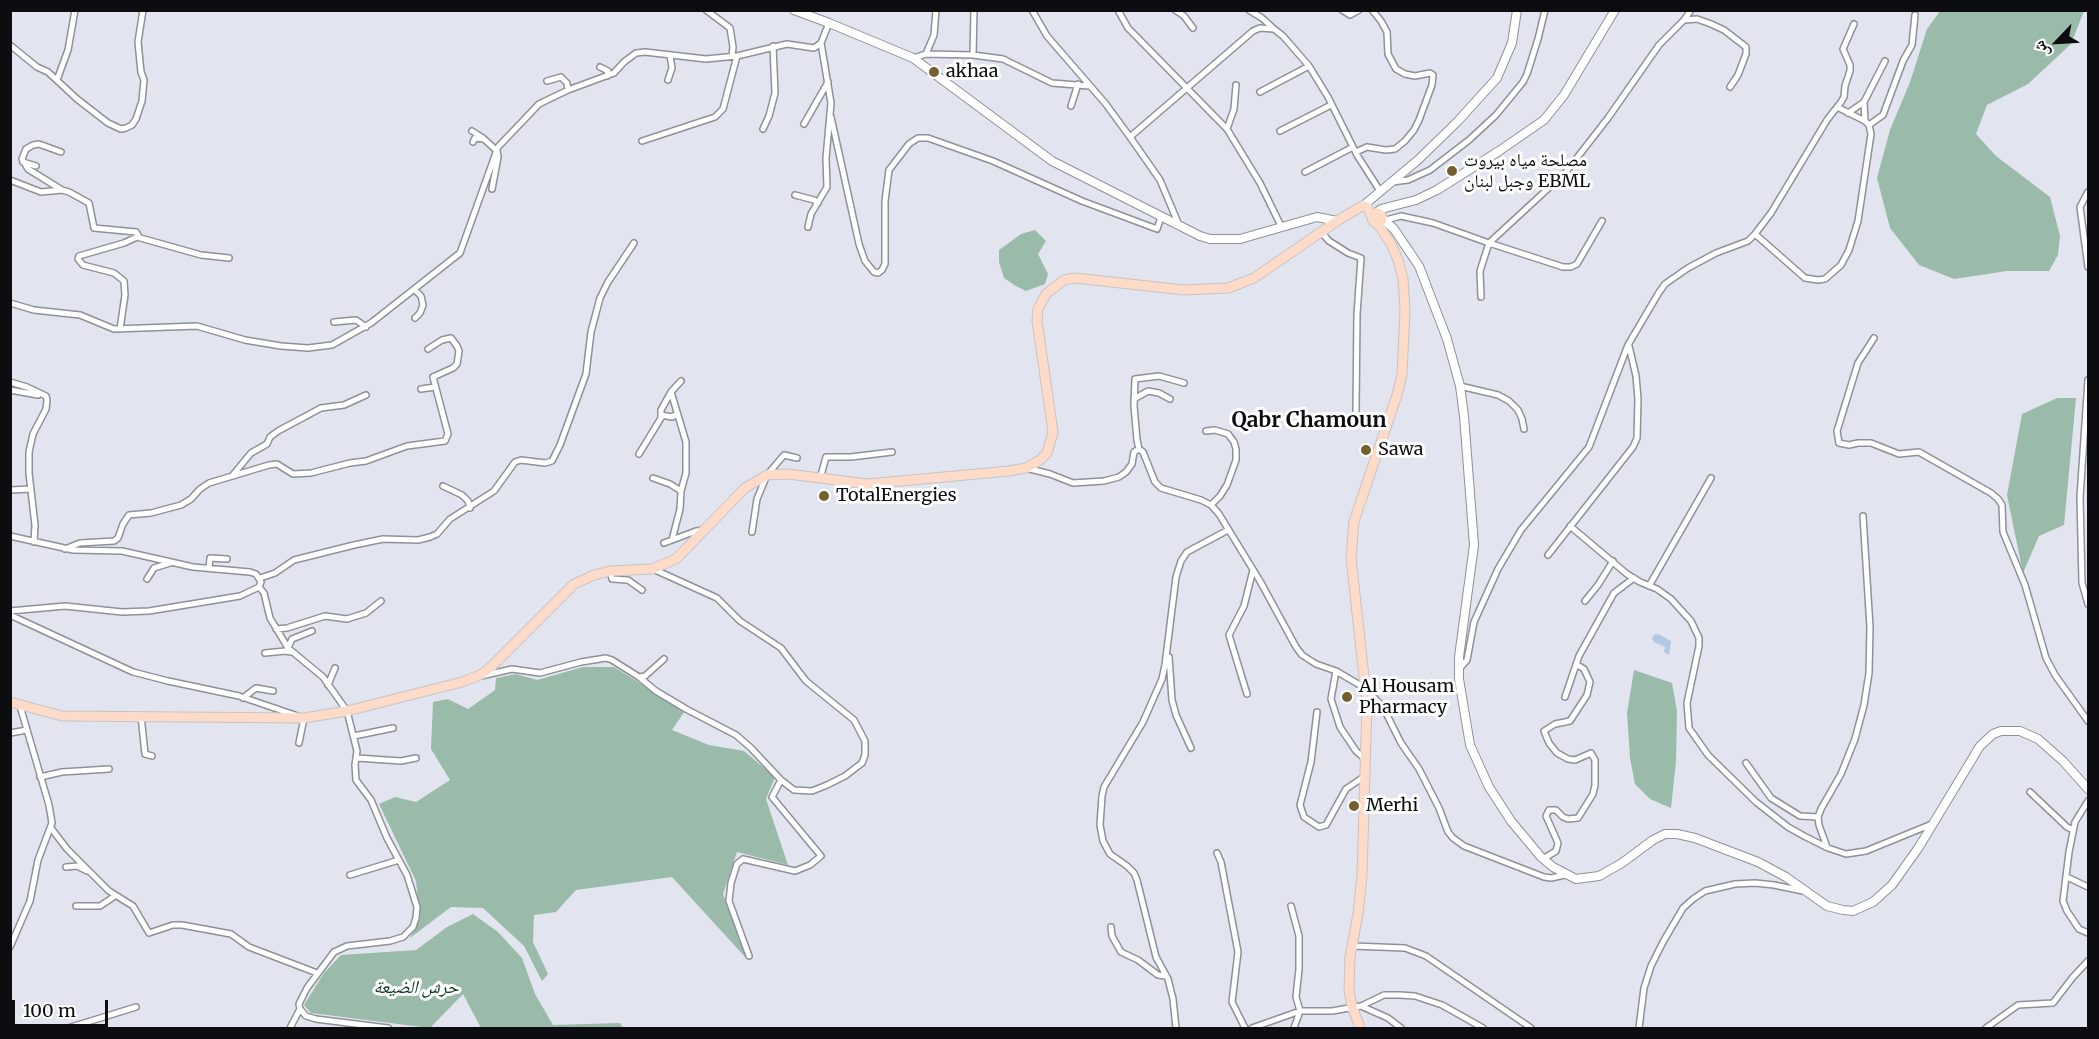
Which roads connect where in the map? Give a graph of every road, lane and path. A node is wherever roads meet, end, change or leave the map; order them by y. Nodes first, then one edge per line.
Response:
1 (75, 10) edge
2 (143, 10) edge
3 (706, 10) edge
4 (794, 10) edge
5 (936, 10) edge
6 (974, 10) edge
7 (1032, 10) edge
8 (1118, 10) edge
9 (1175, 10) edge
10 (1249, 10) edge
11 (1342, 10) edge
12 (1359, 10) edge
13 (1372, 10) edge
14 (1517, 10) edge
15 (1545, 10) edge
16 (1616, 10) edge
17 (1691, 10) edge
18 (806, 12) edge
19 (1915, 15) dead end
20 (1684, 20) junction
21 (829, 23) junction
22 (1854, 24) dead end
23 (1193, 28) dead end
24 (1274, 29) junction
25 (821, 43) junction
26 (10, 45) edge
27 (773, 46) junction
28 (926, 54) junction
29 (973, 55) junction
30 (670, 56) junction
31 (734, 56) junction
32 (914, 58) junction
33 (1885, 61) dead end
34 (1309, 66) junction
35 (600, 67) dead end
36 (607, 76) junction
37 (57, 80) junction
38 (668, 80) dead end
39 (547, 81) dead end
40 (828, 82) junction
41 (1078, 84) junction
42 (1236, 85) dead end
43 (1089, 86) junction
44 (1730, 87) dead end
45 (1187, 88) junction
46 (568, 90) junction
47 (1260, 92) dead end
48 (1864, 102) junction
49 (1331, 105) junction
50 (1071, 106) dead end
51 (1838, 107) junction
52 (1848, 113) junction
53 (831, 117) junction
54 (1867, 123) junction
55 (804, 124) dead end
56 (764, 129) dead end
57 (1227, 129) junction
58 (1280, 130) dead end
59 (472, 131) dead end
60 (1130, 137) junction
61 (484, 139) junction
62 (642, 141) dead end
63 (473, 142) dead end
64 (1355, 150) junction
65 (497, 151) junction
66 (61, 152) dead end
67 (23, 162) junction
68 (36, 166) dead end
69 (1305, 172) dead end
70 (10, 180) edge
71 (1392, 182) junction
72 (492, 189) dead end
73 (62, 190) junction
74 (1380, 191) junction
75 (2088, 192) edge
76 (795, 195) dead end
77 (818, 203) junction
78 (1364, 205) junction
79 (1161, 217) junction
80 (1379, 218) junction
81 (1336, 220) junction
82 (1602, 221) dead end
83 (1179, 225) junction
84 (1281, 226) junction
85 (808, 227) dead end
86 (1321, 232) junction
87 (1755, 234) junction
88 (137, 237) junction
89 (634, 243) dead end
90 (1488, 243) junction
91 (229, 258) dead end
92 (2088, 267) edge
93 (414, 290) junction
94 (1481, 297) dead end
95 (10, 303) edge
96 (415, 318) dead end
97 (334, 322) dead end
98 (366, 327) junction
99 (120, 329) junction
100 (1874, 338) dead end
101 (1628, 345) junction
102 (428, 349) dead end
103 (2088, 380) edge
104 (681, 381) dead end
105 (10, 382) edge
106 (1184, 383) dead end
107 (1460, 386) junction
108 (435, 387) junction
109 (421, 389) dead end
110 (10, 390) edge
111 (671, 392) junction
112 (366, 395) dead end
113 (46, 396) junction
114 (1134, 399) junction
115 (1170, 399) dead end
116 (1356, 411) dead end
117 (677, 414) junction
118 (661, 415) junction
119 (1524, 429) dead end
120 (1206, 431) dead end
121 (827, 449) dead end
122 (1139, 449) junction
123 (892, 452) dead end
124 (639, 454) dead end
125 (797, 458) dead end
126 (826, 458) junction
127 (1026, 468) junction
128 (767, 475) junction
129 (231, 477) junction
130 (653, 478) dead end
131 (1711, 478) dead end
132 (820, 479) junction
133 (442, 486) dead end
134 (31, 489) junction
135 (10, 490) edge
136 (681, 491) junction
137 (1211, 505) junction
138 (470, 508) junction
139 (1863, 516) dead end
140 (1570, 526) junction
141 (705, 530) junction
142 (1228, 530) junction
143 (752, 532) dead end
144 (10, 536) edge
145 (672, 540) junction
146 (34, 542) junction
147 (664, 543) dead end
148 (65, 549) junction
149 (1548, 555) dead end
150 (227, 559) dead end
151 (1613, 561) junction
152 (170, 563) junction
153 (209, 568) junction
154 (652, 569) junction
155 (1253, 570) junction
156 (610, 572) junction
157 (260, 578) junction
158 (1634, 578) junction
159 (147, 579) dead end
160 (1649, 586) junction
161 (259, 587) junction
162 (642, 590) dead end
163 (381, 601) dead end
164 (1586, 601) dead end
165 (2088, 604) edge
166 (10, 613) edge
167 (276, 629) junction
168 (312, 631) dead end
169 (1168, 640) junction
170 (290, 651) junction
171 (265, 653) dead end
172 (664, 658) dead end
173 (1576, 664) junction
174 (335, 668) dead end
175 (1460, 669) junction
176 (1336, 671) junction
177 (477, 676) junction
178 (639, 676) junction
179 (328, 685) junction
180 (1365, 688) junction
181 (273, 691) dead end
182 (1247, 694) dead end
183 (1565, 697) dead end
184 (243, 698) junction
185 (15, 704) edge
186 (347, 711) junction
187 (1317, 712) dead end
188 (141, 716) junction
189 (303, 718) junction
190 (2088, 721) edge
191 (393, 728) dead end
192 (27, 730) junction
193 (10, 733) edge
194 (353, 733) junction
195 (346, 736) dead end
196 (299, 743) dead end
197 (1191, 748) dead end
198 (152, 756) dead end
199 (357, 758) junction
200 (416, 758) dead end
201 (1366, 761) junction
202 (1746, 763) dead end
203 (109, 769) dead end
204 (1366, 775) junction
205 (40, 777) junction
206 (781, 780) junction
207 (2088, 789) edge
208 (2030, 792) dead end
209 (2088, 801) edge
210 (1818, 817) junction
211 (1934, 823) junction
212 (51, 828) junction
213 (2073, 830) junction
214 (1828, 848) junction
215 (1217, 853) dead end
216 (1543, 859) junction
217 (399, 860) junction
218 (66, 867) dead end
219 (89, 871) junction
220 (1565, 874) junction
221 (350, 875) dead end
222 (2067, 877) junction
223 (2088, 887) edge
224 (1805, 892) junction
225 (115, 896) junction
226 (76, 906) dead end
227 (1291, 906) dead end
228 (1111, 927) dead end
229 (2088, 933) edge
230 (1353, 946) junction
231 (10, 947) edge
232 (749, 956) dead end
233 (2088, 961) edge
234 (317, 973) junction
235 (1166, 976) junction
236 (1356, 1006) junction
237 (136, 1007) dead end
238 (300, 1009) junction
239 (1300, 1011) junction
240 (68, 1029) edge
241 (290, 1029) edge
242 (388, 1029) edge
243 (1176, 1029) edge
244 (1245, 1029) edge
245 (1252, 1029) edge
246 (1294, 1029) edge
247 (1360, 1029) edge
248 (1401, 1029) edge
249 (1483, 1029) edge
250 (1531, 1029) edge
251 (1639, 1029) edge
252 (1986, 1029) edge

1 - 37 street
2 - 37 street
3 - 31 street
4 - 18 main road
5 - 28 street
6 - 29 street
7 - 43 street
8 - 45 street
9 - 23 street
10 - 24 street
11 - 12 street
13 - 64 street
14 - 71 main road
15 - 71 street
16 - 80 main road
17 - 20 street
18 - 21 main road
19 - 54 street
20 - 44 street
20 - 90 street
21 - 25 street
21 - 32 main road
22 - 51 street
24 - 34 street
24 - 45 street
25 - 27 street
25 - 40 street
26 - 37 street
27 - 31 street
27 - 56 street
28 - 29 street
28 - 32 street
29 - 41 street
30 - 31 street
30 - 36 street
30 - 38 street
31 - 62 street
32 - 79 main road
33 - 48 street
34 - 47 street
34 - 49 street
35 - 36 street
36 - 46 street
39 - 46 street
40 - 53 street
40 - 55 street
41 - 43 street
41 - 50 street
42 - 57 street
43 - 60 street
45 - 57 street
45 - 60 street
46 - 65 street
48 - 52 street
48 - 54 street
49 - 58 street
49 - 64 street
51 - 52 street
51 - 87 street
52 - 54 street
53 - 77 street
53 - 79 street
54 - 87 street
57 - 84 street
59 - 61 street
60 - 83 street
61 - 63 street
61 - 65 street
64 - 69 street
64 - 74 street
65 - 72 street
65 - 93 street
66 - 67 street
67 - 68 street
67 - 73 street
70 - 73 street
71 - 74 main road
73 - 88 street
74 - 78 main road
75 - 92 street
76 - 77 street
77 - 85 street
78 - 80 main road
78 - 81 main road
79 - 83 main road
80 - 90 street
80 - 107 main road
80 - 180 main road
81 - 84 main road
81 - 86 main road
82 - 90 street
83 - 84 main road
86 - 116 street
86 - 127 main road
87 - 101 street
88 - 91 street
88 - 99 street
89 - 138 street
90 - 94 street
93 - 96 street
93 - 98 street
95 - 99 street
97 - 98 street
98 - 99 street
100 - 190 street
101 - 140 street
101 - 175 street
102 - 108 street
103 - 165 street
104 - 111 street
105 - 113 street
106 - 114 street
107 - 119 street
107 - 175 main road
108 - 109 street
108 - 129 street
110 - 113 street
111 - 117 street
111 - 118 street
112 - 129 street
113 - 134 street
114 - 115 street
114 - 122 street
117 - 118 street
117 - 136 street
118 - 124 street
120 - 137 street
121 - 126 street
122 - 127 street
122 - 137 street
123 - 126 street
125 - 128 street
126 - 132 street
127 - 132 main road
128 - 132 main road
128 - 141 main road
128 - 143 street
129 - 148 street
130 - 136 street
131 - 160 street
133 - 138 street
134 - 135 street
134 - 146 street
136 - 145 street
137 - 142 street
138 - 157 street
139 - 210 street
140 - 149 street
140 - 151 street
141 - 145 street
141 - 154 main road
142 - 155 street
142 - 169 street
144 - 146 street
145 - 147 street
146 - 148 street
148 - 152 street
150 - 153 street
151 - 158 street
151 - 164 street
152 - 153 street
152 - 159 street
153 - 157 street
154 - 156 main road
154 - 206 street
155 - 176 street
155 - 182 street
156 - 162 street
156 - 177 main road
157 - 161 street
158 - 160 street
158 - 173 street
160 - 214 street
161 - 166 street
161 - 167 street
163 - 167 street
166 - 184 street
167 - 170 street
168 - 170 street
169 - 197 street
169 - 235 street
170 - 171 street
170 - 179 street
172 - 178 street
173 - 183 street
173 - 216 street
174 - 179 street
175 - 216 main road
176 - 180 street
176 - 201 street
177 - 178 street
177 - 186 main road
178 - 206 street
179 - 186 street
180 - 201 main road
180 - 220 street
181 - 184 street
184 - 189 street
185 - 188 main road
185 - 192 street
186 - 189 main road
186 - 194 street
187 - 204 street
188 - 189 main road
188 - 198 street
189 - 196 street
191 - 194 street
192 - 193 street
192 - 205 street
194 - 195 street
194 - 199 street
199 - 200 street
199 - 217 street
201 - 204 main road
202 - 210 street
203 - 205 street
204 - 230 main road
205 - 212 street
206 - 232 street
207 - 211 main road
208 - 213 street
209 - 213 street
210 - 214 street
211 - 214 street
211 - 224 main road
212 - 219 street
212 - 231 street
213 - 222 street
215 - 244 street
216 - 220 main road
217 - 221 street
217 - 234 street
218 - 219 street
219 - 225 street
220 - 224 main road
222 - 223 street
222 - 229 street
224 - 251 street
225 - 226 street
225 - 234 street
227 - 239 street
228 - 235 street
230 - 236 main road
230 - 250 street
233 - 252 street
234 - 238 street
235 - 243 street
236 - 239 street
236 - 247 main road
236 - 248 street
236 - 249 street
237 - 240 street
238 - 241 street
238 - 242 street
239 - 245 street
239 - 246 street

